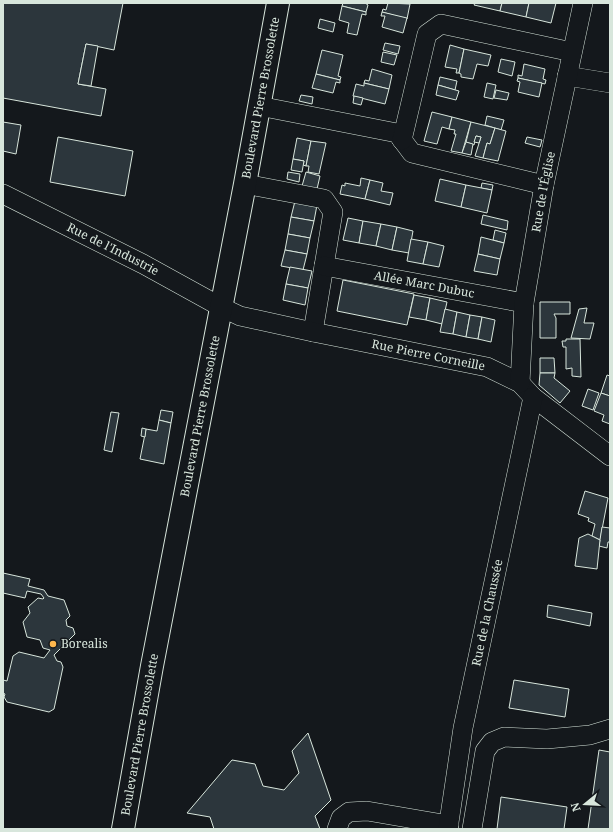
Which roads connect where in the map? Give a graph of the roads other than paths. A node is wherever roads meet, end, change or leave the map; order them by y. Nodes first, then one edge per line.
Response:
1 (278, 3) edge
2 (583, 3) edge
3 (572, 52) junction
4 (567, 76) junction
5 (610, 83) edge
6 (259, 106) junction
7 (402, 140) junction
8 (245, 184) junction
9 (544, 185) junction
10 (3, 195) edge
11 (324, 266) junction
12 (524, 303) junction
13 (221, 307) junction
14 (313, 332) junction
15 (520, 383) junction
16 (533, 397) junction
17 (610, 456) edge
18 (610, 729) edge
19 (449, 827) edge
20 (123, 829) edge
21 (337, 829) edge
22 (472, 829) edge

1 - 6 main road, Boulevard Pierre Brossolette
2 - 3 street, Rue de l'Église
3 - 4 street, Rue de l'Église
3 - 7 street
4 - 5 street
4 - 9 street, Rue de l'Église
6 - 7 street
6 - 8 main road, Boulevard Pierre Brossolette
7 - 9 street
8 - 11 street
8 - 13 main road, Boulevard Pierre Brossolette
9 - 12 street, Rue de l'Église
10 - 13 street, Rue de l'Industrie
11 - 12 street, Allée Marc Dubuc
11 - 14 street
12 - 15 street, Rue de l'Église
13 - 14 street, Rue Pierre Corneille
13 - 20 main road, Boulevard Pierre Brossolette
14 - 15 street, Rue Pierre Corneille
15 - 16 street, Rue Pierre Corneille
16 - 17 street, Rue Pierre Corneille
16 - 19 street, Rue de la Chaussée
18 - 22 street
19 - 21 street

